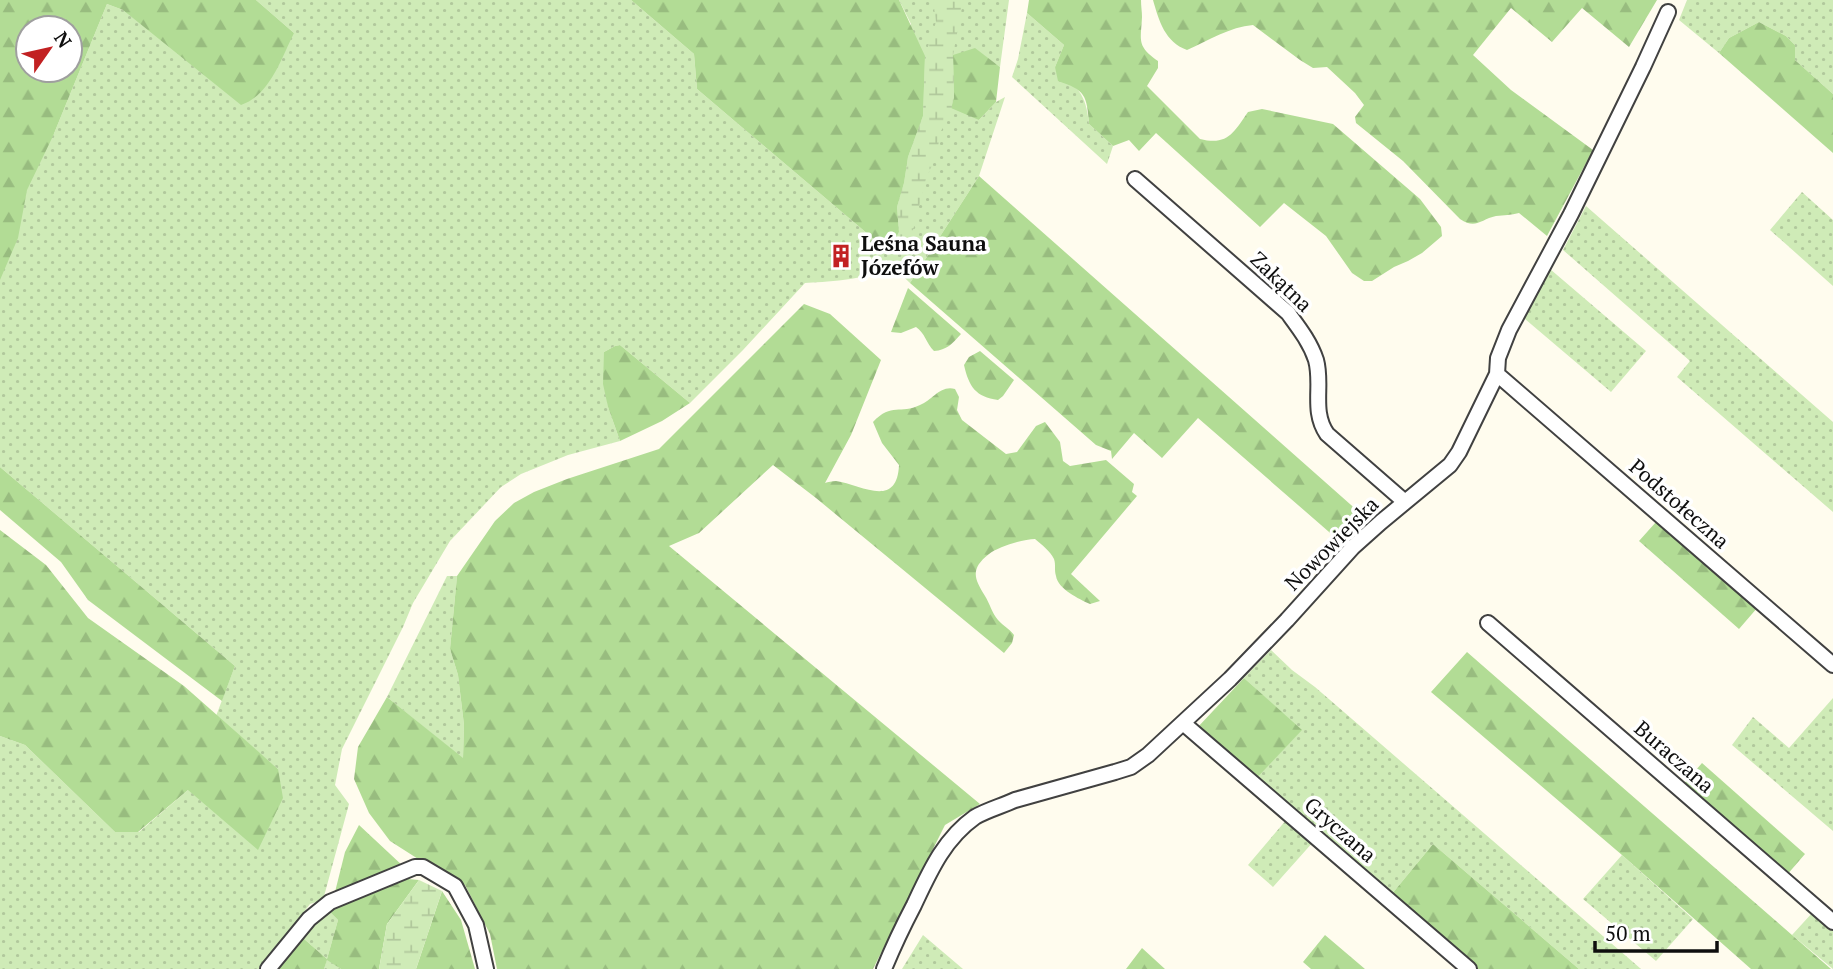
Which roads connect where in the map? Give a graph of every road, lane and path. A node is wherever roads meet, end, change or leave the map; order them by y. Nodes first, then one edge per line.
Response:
1 (1668, 12) dead end
2 (1135, 178) dead end
3 (1497, 374) junction
4 (1405, 502) junction
5 (1488, 624) dead end
6 (1833, 665) edge
7 (1183, 723) junction
8 (1833, 922) edge
9 (268, 969) edge
10 (486, 969) edge
11 (884, 969) edge
12 (1469, 969) edge

1 - 3 street, Nowowiejska
2 - 4 street, Zakątna
3 - 4 street, Nowowiejska
3 - 6 street, Podstołeczna
4 - 7 street, Nowowiejska
5 - 8 street, Buraczana
7 - 11 street, Nowowiejska
7 - 12 street, Gryczana
9 - 10 street

